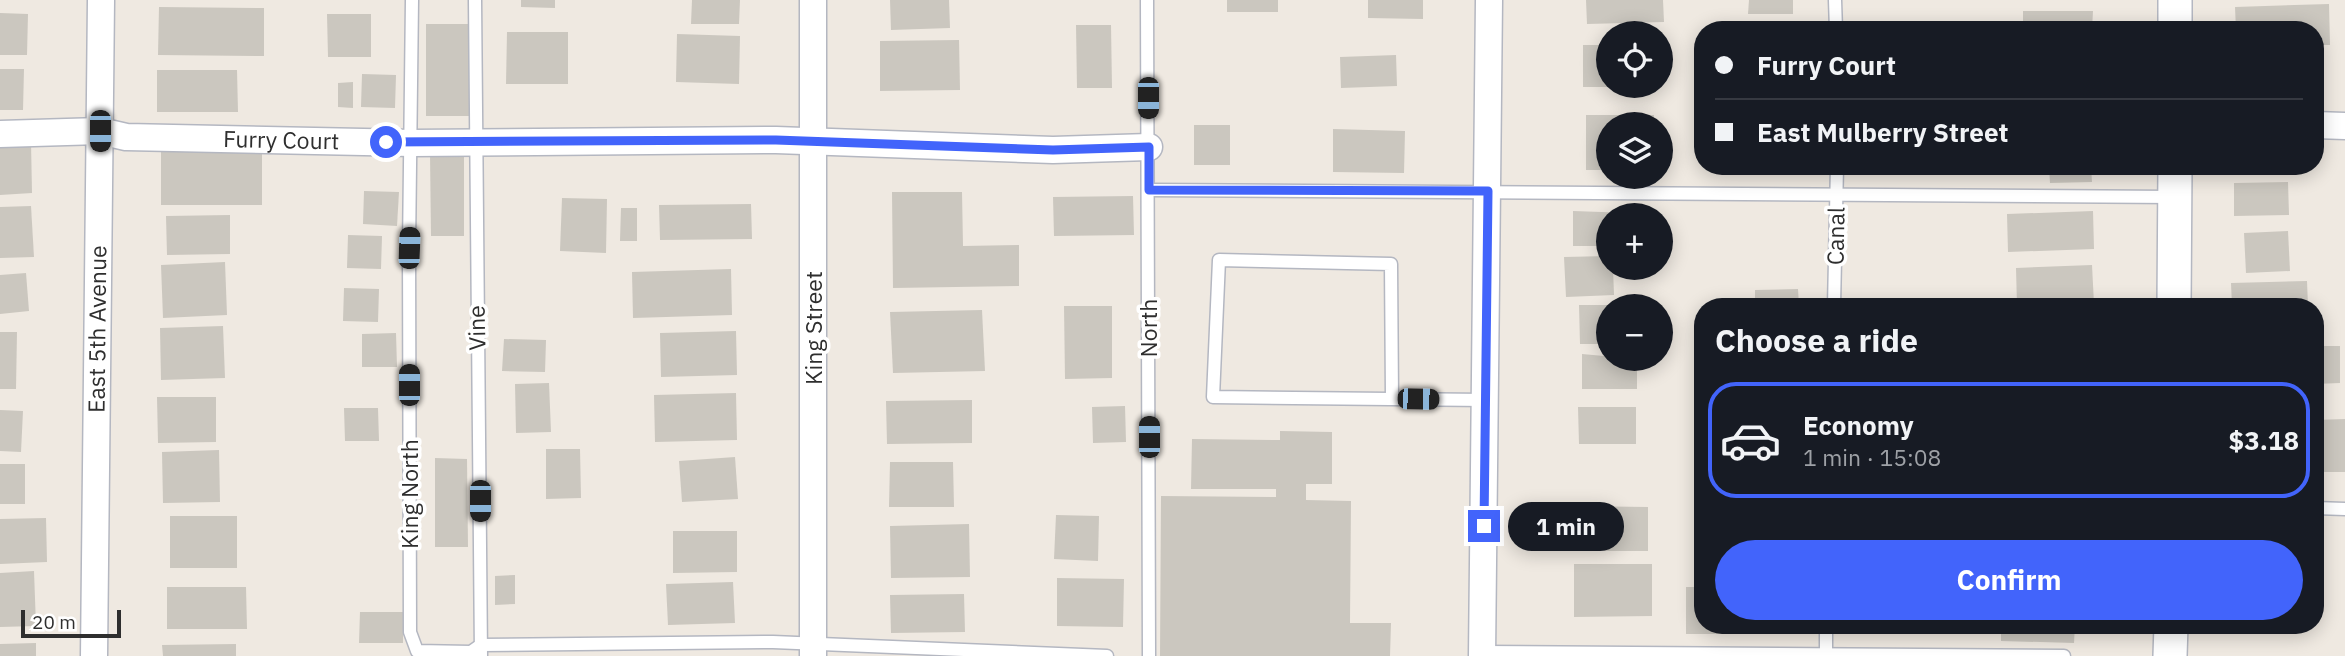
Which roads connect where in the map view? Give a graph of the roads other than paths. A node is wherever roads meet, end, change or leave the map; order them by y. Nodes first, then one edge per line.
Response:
1 (101, 0) edge
2 (412, 0) edge
3 (475, 0) edge
4 (813, 0) edge
5 (1147, 0) edge
6 (1489, 0) edge
7 (1835, 0) edge
8 (2175, 0) edge
9 (1836, 21) edge
10 (2175, 21) edge
11 (2324, 125) edge
12 (2345, 126) edge
13 (100, 131) junction
14 (0, 134) edge
15 (814, 141) junction
16 (412, 142) junction
17 (474, 142) junction
18 (1149, 147) junction
19 (1836, 175) edge
20 (2175, 182) edge
21 (1149, 190) junction
22 (1488, 191) junction
23 (1837, 194) junction
24 (1834, 298) edge
25 (2174, 298) edge
26 (1392, 399) junction
27 (1486, 400) junction
28 (2324, 508) edge
29 (2345, 509) edge
30 (1826, 634) edge
31 (2171, 634) edge
32 (813, 650) edge
33 (481, 651) edge
34 (1482, 654) edge
35 (1826, 655) edge
36 (94, 656) edge
37 (1107, 656) edge
38 (1149, 656) edge
39 (2064, 656) edge
40 (2170, 656) edge

1 - 13 street, East 5th Avenue
2 - 16 lane, King North
3 - 17 lane, Vine
4 - 15 street, King Street
5 - 18 lane, North
6 - 22 street
7 - 9 lane
8 - 10 street
11 - 12 street
13 - 14 street, Furry Court
13 - 16 street, Furry Court
13 - 36 street, East 5th Avenue
15 - 17 street, Furry Court
15 - 18 street, Furry Court
15 - 32 street, King Street
16 - 17 street, Furry Court
16 - 33 lane, King North
17 - 33 lane, Vine
18 - 21 lane, North
19 - 23 lane, Canal
20 - 23 lane
20 - 25 street
21 - 22 lane
21 - 38 lane, North
22 - 23 lane
22 - 27 street
23 - 24 lane, Canal
26 - 26 lane
26 - 27 lane
27 - 34 street
28 - 29 lane
30 - 35 lane
31 - 40 street
32 - 33 lane
32 - 37 lane
34 - 35 lane
35 - 39 lane

